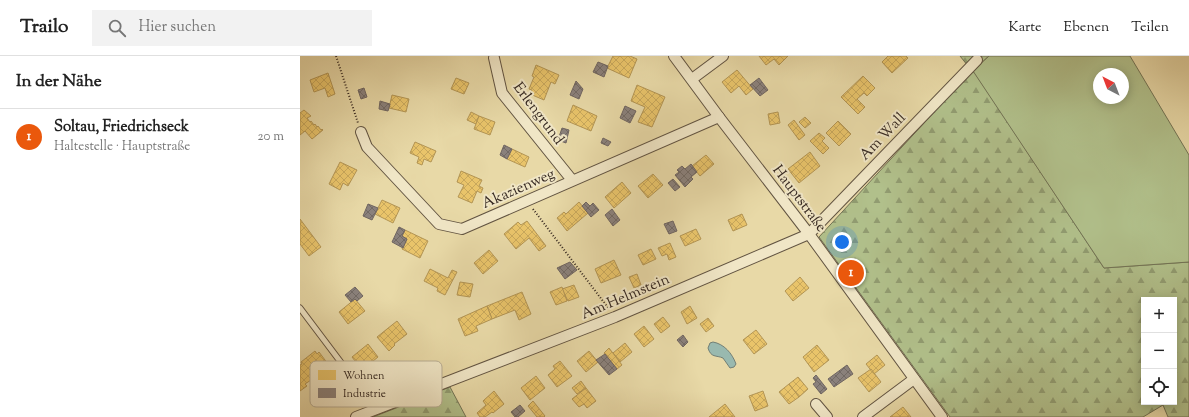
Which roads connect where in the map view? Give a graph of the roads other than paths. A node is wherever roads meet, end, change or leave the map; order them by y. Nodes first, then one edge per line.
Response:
1 (674, 56) edge
2 (723, 56) edge
3 (494, 58) dead end
4 (977, 60) dead end
5 (692, 79) junction
6 (719, 117) junction
7 (361, 132) road end
8 (572, 180) junction
9 (809, 234) junction
10 (300, 308) edge
11 (340, 361) edge
12 (914, 379) junction
13 (442, 383) edge
14 (816, 404) dead end
15 (381, 407) edge
16 (376, 409) joint
17 (356, 417) edge
18 (827, 417) edge
19 (863, 417) edge
20 (942, 417) edge

1 - 5 street, Hauptstraße
2 - 5 street
3 - 8 street, Erlengrund
4 - 9 street, Am Wall
5 - 6 street, Hauptstraße
6 - 8 street, Akazienweg
6 - 9 street, Hauptstraße
7 - 8 street, Akazienweg
9 - 12 street, Hauptstraße
9 - 13 street, Am Helmstein
10 - 11 lane
12 - 19 street
12 - 20 street, Hauptstraße
14 - 18 street
15 - 16 street, Am Helmstein
16 - 17 street, Am Helmstein

